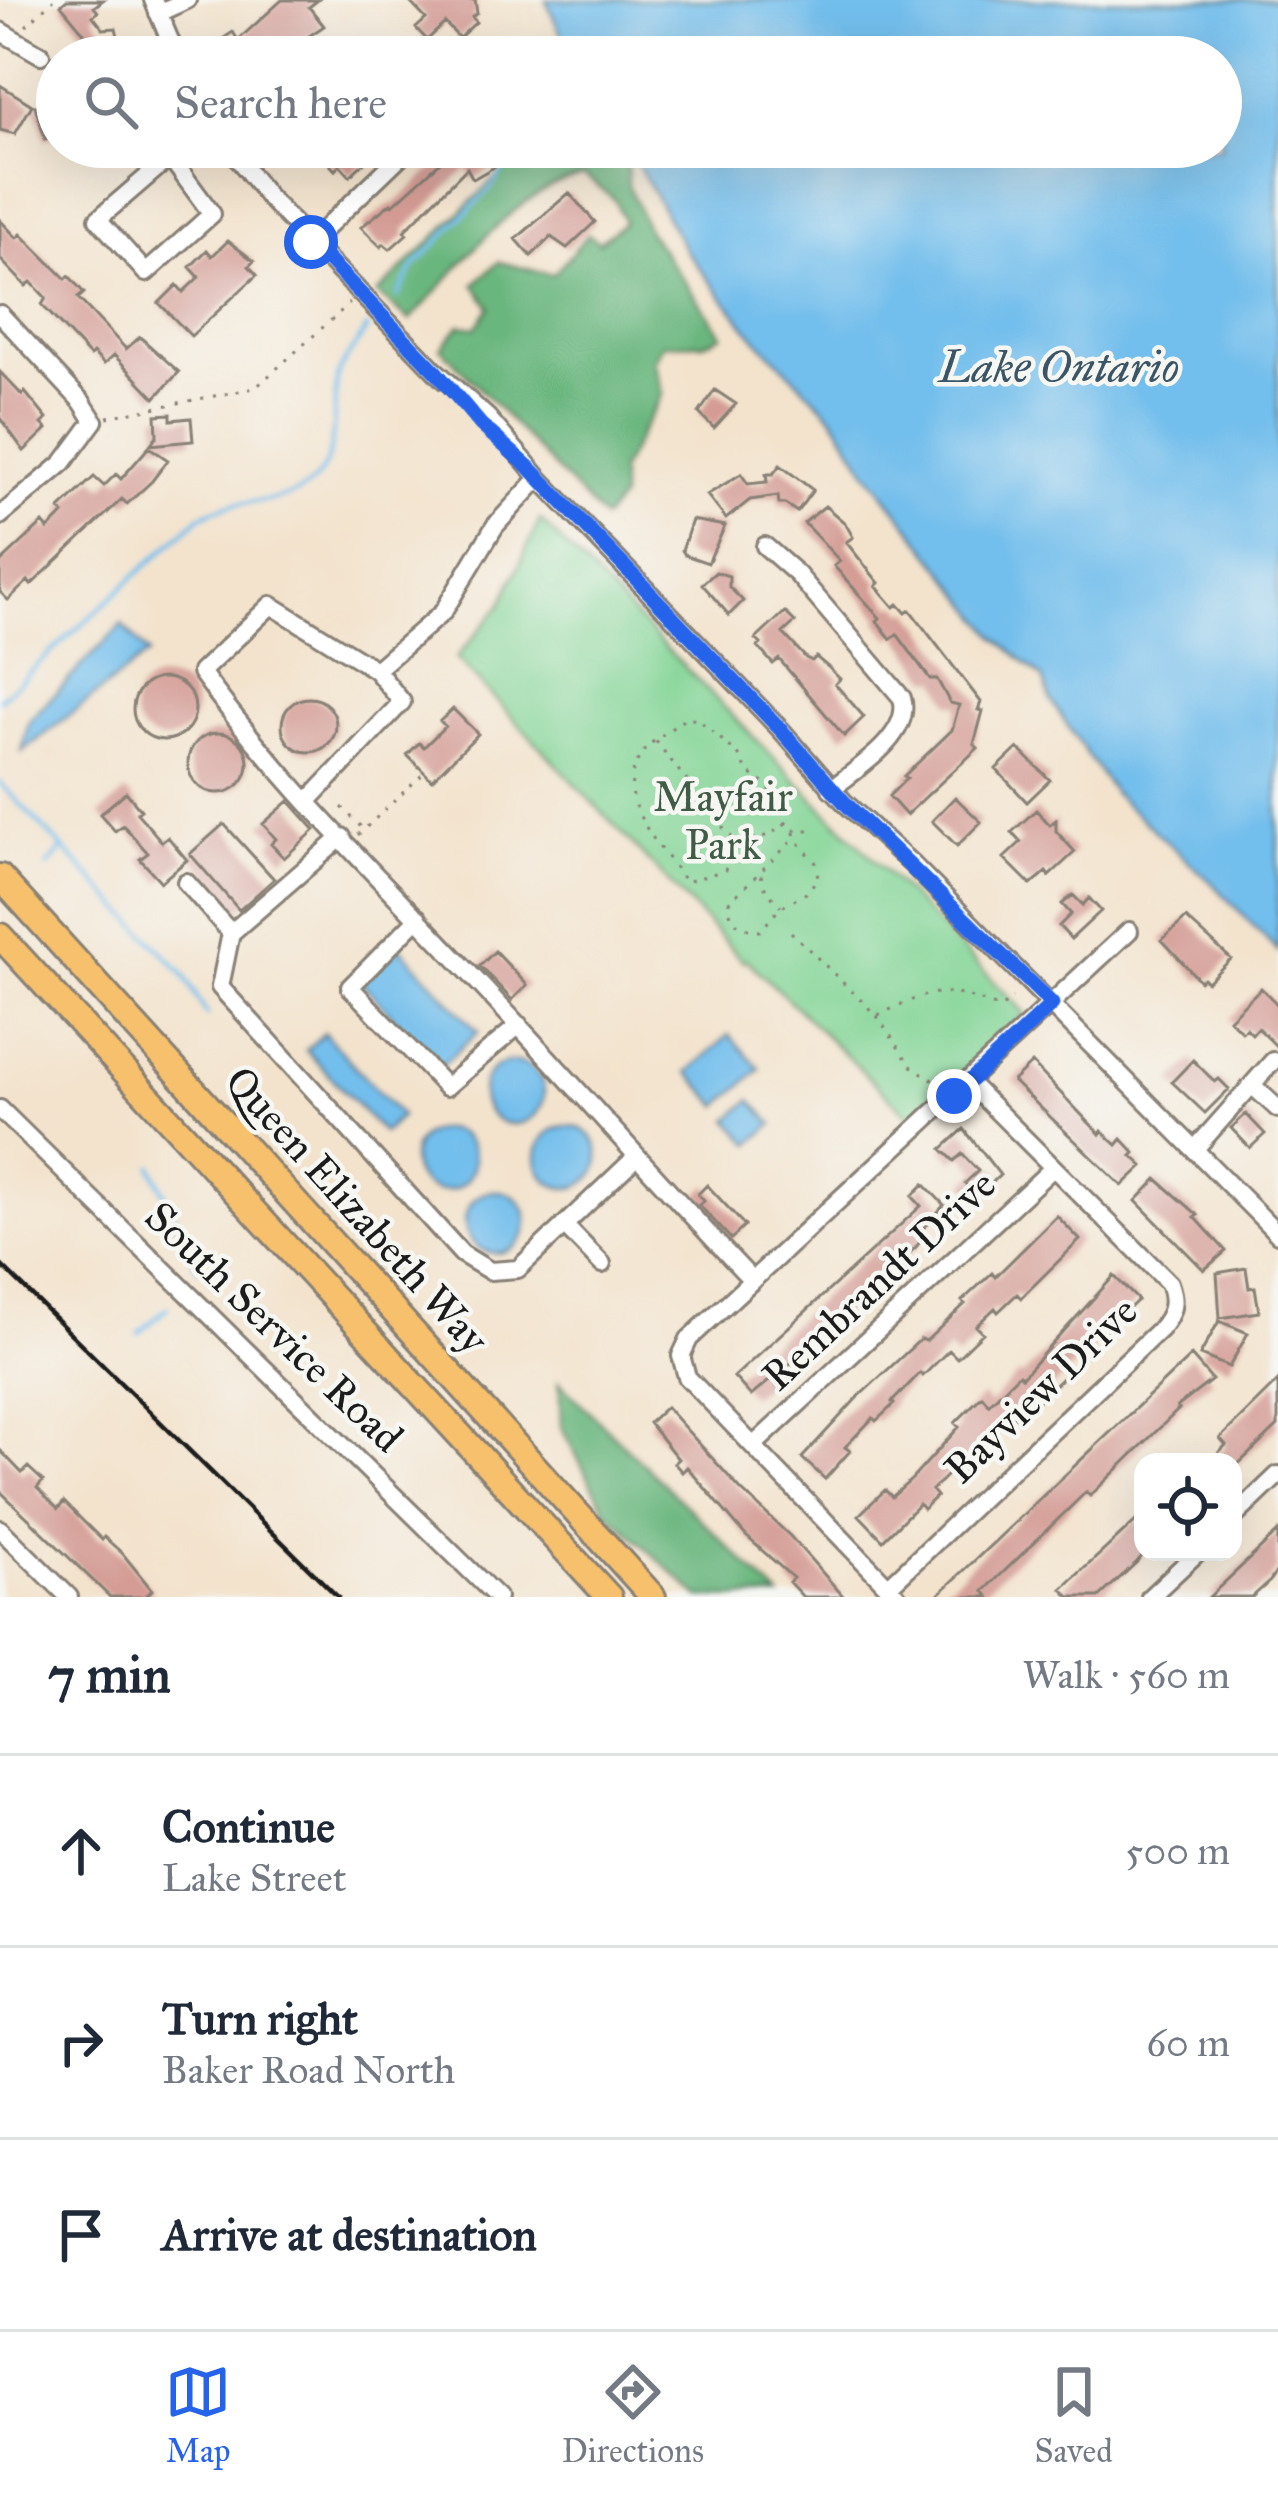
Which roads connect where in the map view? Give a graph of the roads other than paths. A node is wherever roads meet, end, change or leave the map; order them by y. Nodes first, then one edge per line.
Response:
1 (187, 0) edge
2 (155, 6) edge
3 (7, 36) edge
4 (168, 36) edge
5 (36, 52) edge
6 (158, 168) edge
7 (178, 168) edge
8 (245, 168) edge
9 (388, 168) edge
10 (311, 242) junction
11 (0, 314) edge
12 (535, 474) junction
13 (0, 516) edge
14 (766, 546) dead end
15 (376, 670) junction
16 (836, 786) junction
17 (308, 801) junction
18 (345, 840) junction
19 (0, 877) edge
20 (186, 882) dead end
21 (418, 918) junction
22 (1129, 932) dead end
23 (231, 933) junction
24 (0, 936) edge
25 (1052, 1004) junction
26 (519, 1024) junction
27 (1273, 1061) dead end
28 (968, 1082) junction
29 (1252, 1084) junction
30 (0, 1109) edge
31 (1278, 1109) edge
32 (1195, 1149) junction
33 (635, 1158) junction
34 (1053, 1168) junction
35 (565, 1225) junction
36 (1278, 1234) edge
37 (602, 1264) dead end
38 (752, 1280) junction
39 (754, 1445) junction
40 (1278, 1475) edge
41 (1242, 1509) edge
42 (0, 1529) edge
43 (1188, 1561) edge
44 (893, 1592) edge
45 (70, 1597) edge
46 (496, 1597) edge
47 (609, 1597) edge
48 (653, 1597) edge
49 (1150, 1597) edge

1 - 2 street
2 - 4 street
3 - 5 street
6 - 7 street
8 - 10 street
9 - 10 street
10 - 12 street
11 - 13 street
12 - 15 street
12 - 16 street
14 - 16 street
15 - 17 street
15 - 17 street
16 - 25 street
17 - 18 street
18 - 21 street
18 - 23 street
19 - 48 highway, Queen Elizabeth Way
20 - 23 street
21 - 26 street
21 - 26 street
22 - 25 street
23 - 35 street
24 - 47 highway, Queen Elizabeth Way
25 - 28 street
25 - 32 street
26 - 33 street
27 - 29 street
28 - 34 street, Bayview Drive
28 - 38 street
29 - 31 street
29 - 32 street
30 - 46 street, South Service Road
32 - 36 street
33 - 35 street
33 - 38 street
34 - 39 street, Rembrandt Drive
34 - 44 street, Bayview Drive
35 - 37 street
38 - 39 street
39 - 44 street
40 - 41 street
42 - 45 street
43 - 49 street

